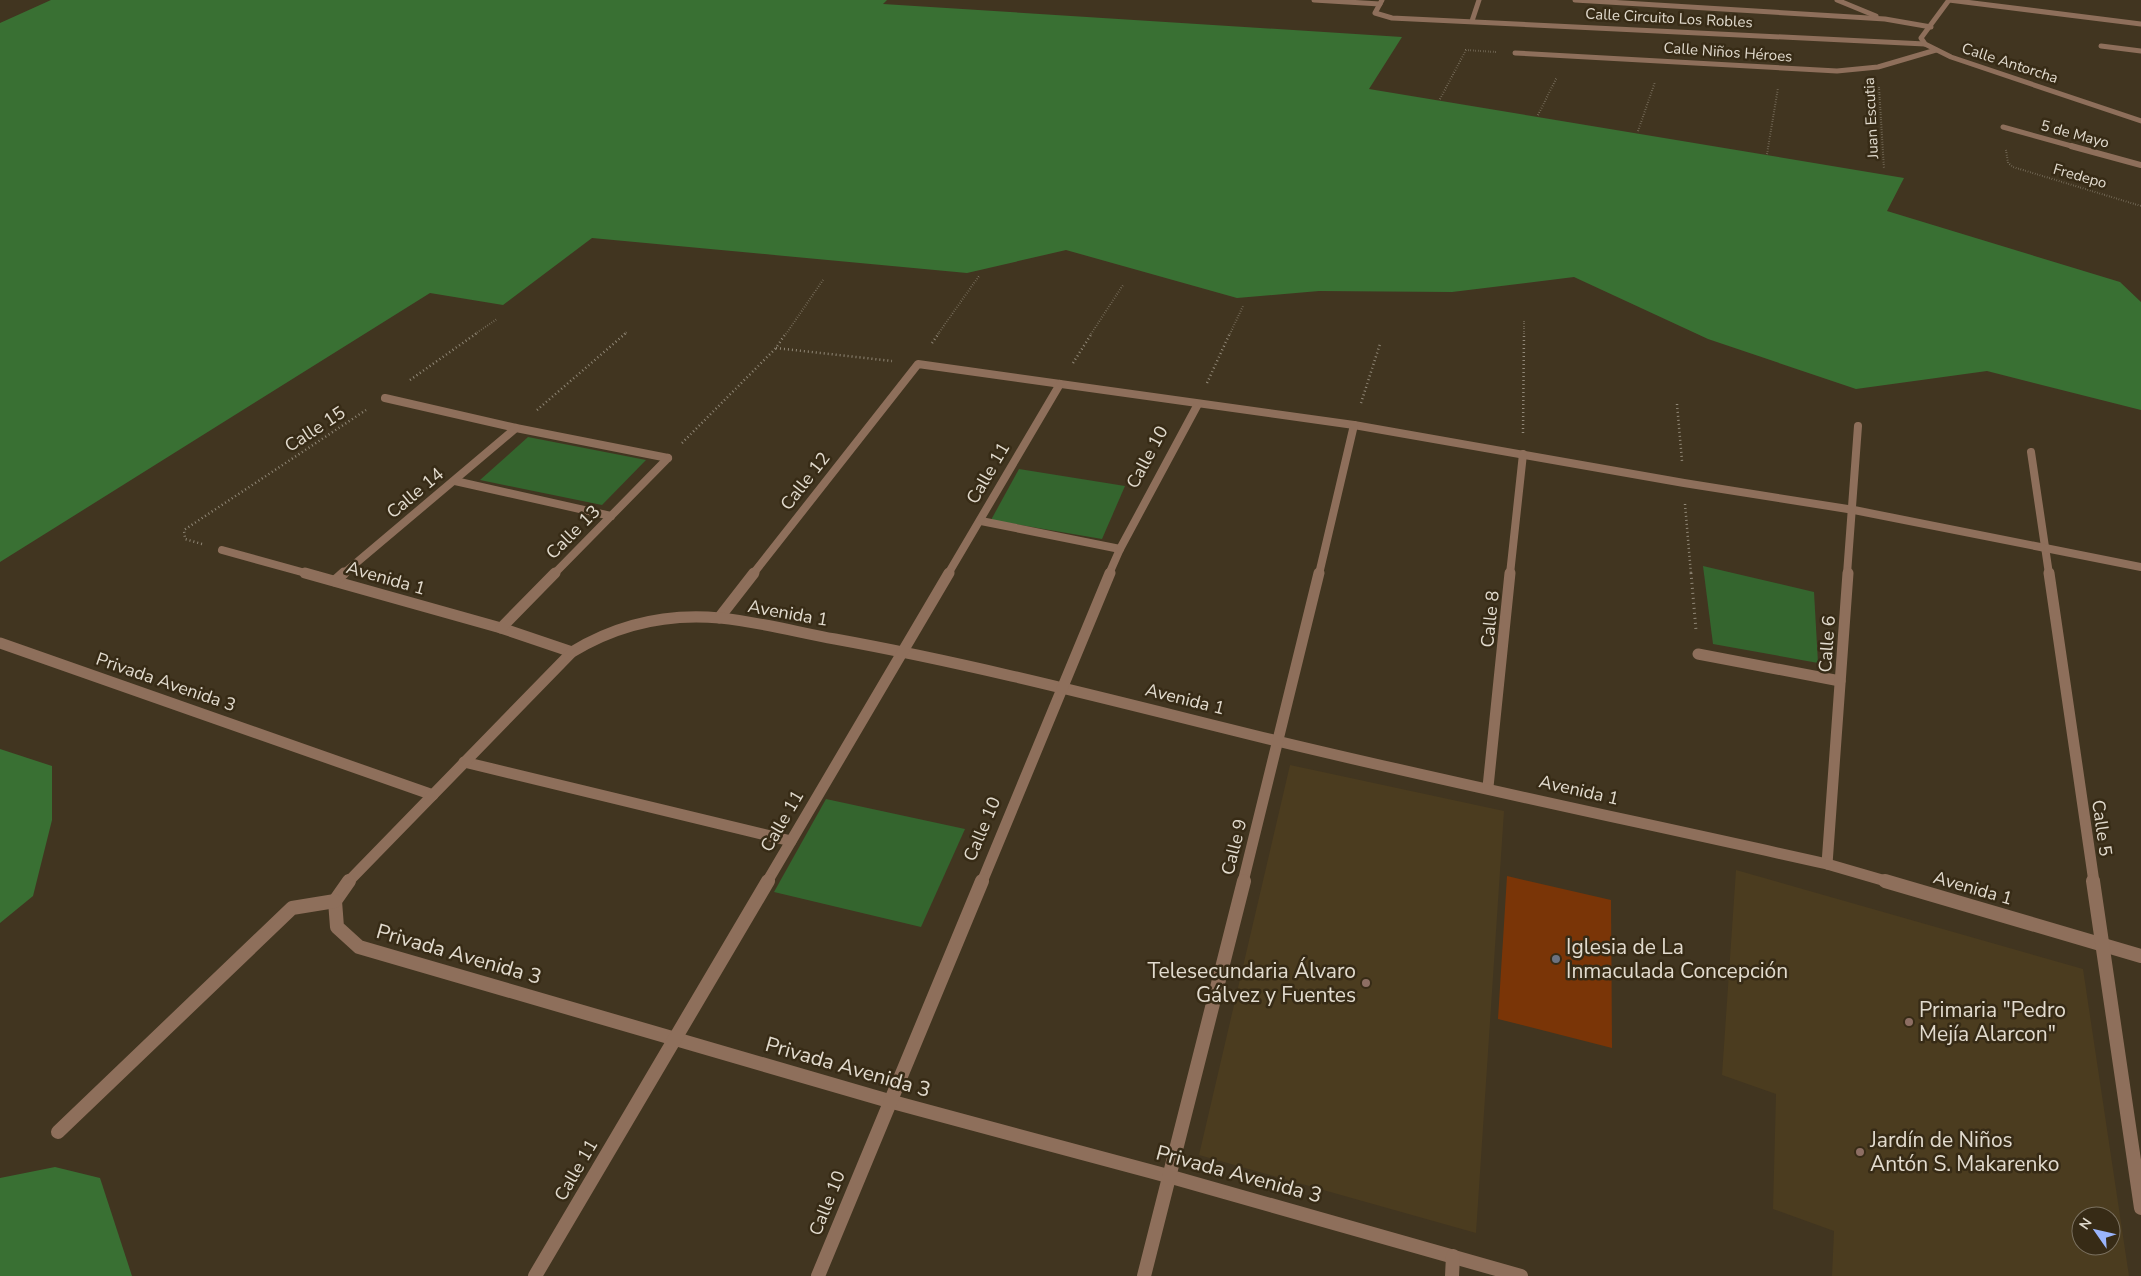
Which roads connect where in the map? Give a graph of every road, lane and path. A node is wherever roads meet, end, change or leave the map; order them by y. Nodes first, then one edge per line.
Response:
1 (1314, 0) edge
2 (1479, 0) edge
3 (1575, 0) edge
4 (1837, 0) edge
5 (1949, 0) edge
6 (1381, 2) edge
7 (1885, 19) junction
8 (1472, 21) junction
9 (2141, 24) edge
10 (1931, 27) junction
11 (1925, 44) junction
12 (2101, 46) dead end
13 (1936, 50) junction
14 (2141, 52) edge
15 (1515, 53) joint
16 (1567, 56) junction
17 (1663, 60) junction
18 (1878, 67) junction
19 (1781, 69) junction
20 (1440, 99) dead end
21 (1538, 115) dead end
22 (2141, 121) edge
23 (2003, 127) dead end
24 (1638, 131) dead end
25 (1767, 154) dead end
26 (2141, 164) edge
27 (2012, 167) dead end
28 (1884, 169) dead end
29 (2141, 206) edge
30 (979, 276) dead end
31 (823, 280) dead end
32 (1123, 285) dead end
33 (1242, 306) dead end
34 (498, 319) dead end
35 (1524, 320) dead end
36 (627, 332) dead end
37 (1380, 344) dead end
38 (776, 348) junction
39 (918, 364) junction
40 (1060, 384) junction
41 (385, 398) junction
42 (1198, 404) junction
43 (1677, 404) dead end
44 (1354, 425) junction
45 (1858, 426) dead end
46 (516, 428) junction
47 (2031, 452) dead end
48 (1523, 454) junction
49 (668, 458) junction
50 (455, 481) junction
51 (1684, 483) junction
52 (1854, 510) junction
53 (611, 516) junction
54 (981, 521) junction
55 (2045, 548) junction
56 (1120, 549) junction
57 (222, 550) joint
58 (2141, 567) edge
59 (335, 581) junction
60 (719, 618) junction
61 (501, 628) junction
62 (0, 643) edge
63 (903, 651) junction
64 (572, 652) junction
65 (1698, 654) joint
66 (1840, 681) junction
67 (1062, 686) junction
68 (1279, 741) junction
69 (464, 762) junction
70 (1488, 788) junction
71 (433, 795) junction
72 (791, 841) junction
73 (1828, 864) junction
74 (335, 901) junction
75 (2101, 944) junction
76 (2141, 956) edge
77 (674, 1038) junction
78 (889, 1101) junction
79 (58, 1132) dead end
80 (1168, 1176) junction
81 (2141, 1208) edge
82 (1453, 1256) junction
83 (534, 1276) edge
84 (818, 1276) edge
85 (1144, 1276) edge
86 (1452, 1276) edge
87 (1521, 1276) edge

1 - 6 street
2 - 8 street
3 - 7 street
4 - 7 street
5 - 9 street
5 - 10 street
6 - 8 street, Calle Circuito Los Robles
7 - 10 street
8 - 11 street, Calle Circuito Los Robles
10 - 11 street
11 - 13 street, Calle Antorcha
12 - 14 street
13 - 18 street, Calle Niños Héroes
13 - 22 street, Calle Antorcha
15 - 16 street, Calle Niños Héroes
15 - 20 path
16 - 17 street, Calle Niños Héroes
16 - 21 path
17 - 19 street, Calle Niños Héroes
17 - 24 path
18 - 19 street, Calle Niños Héroes
18 - 28 path, Juan Escutia
19 - 25 path
23 - 26 street, 5 de Mayo
27 - 29 path, Fredepo
30 - 39 path
31 - 38 path
32 - 40 path
33 - 42 path
34 - 41 path, Calle 15
35 - 48 path
36 - 46 path
37 - 44 path
38 - 39 path
38 - 49 path
39 - 40 street
39 - 60 street, Calle 12
40 - 42 street
40 - 54 street, Calle 11
41 - 46 street
41 - 57 path, Calle 15
42 - 44 street
42 - 56 street, Calle 10
43 - 51 path
44 - 48 street
44 - 68 street, Calle 9
45 - 52 street, Calle 6
46 - 49 street
46 - 50 street, Calle 14
47 - 55 street, Calle 5
48 - 51 street
48 - 70 street, Calle 8
49 - 53 street, Calle 13
50 - 53 street
50 - 59 street, Calle 14
51 - 52 street
51 - 65 path
52 - 55 street
52 - 66 street, Calle 6
53 - 61 street, Calle 13
54 - 56 street
54 - 63 street, Calle 11
55 - 58 street
55 - 75 street, Calle 5
56 - 67 street, Calle 10
57 - 59 street, Avenida 1
59 - 61 street, Avenida 1
60 - 63 street, Avenida 1
60 - 64 street, Avenida 1
61 - 64 street, Avenida 1
62 - 71 street, Privada Avenida 3
63 - 67 street, Avenida 1
63 - 72 street, Calle 11
64 - 69 street
65 - 66 street
66 - 73 street, Calle 6
67 - 68 street, Avenida 1
67 - 78 street, Calle 10
68 - 70 street, Avenida 1
68 - 80 street, Calle 9
69 - 71 street
69 - 72 street
70 - 73 street, Avenida 1
71 - 74 street
72 - 77 street, Calle 11
73 - 75 street, Avenida 1
74 - 77 street, Privada Avenida 3
74 - 79 street
75 - 76 street, Avenida 1
75 - 81 street, Calle 5
77 - 78 street, Privada Avenida 3
77 - 83 street, Calle 11
78 - 80 street, Privada Avenida 3
78 - 84 street, Calle 10
80 - 82 street, Privada Avenida 3
80 - 85 street, Calle 9
82 - 86 street
82 - 87 street, Privada Avenida 3

